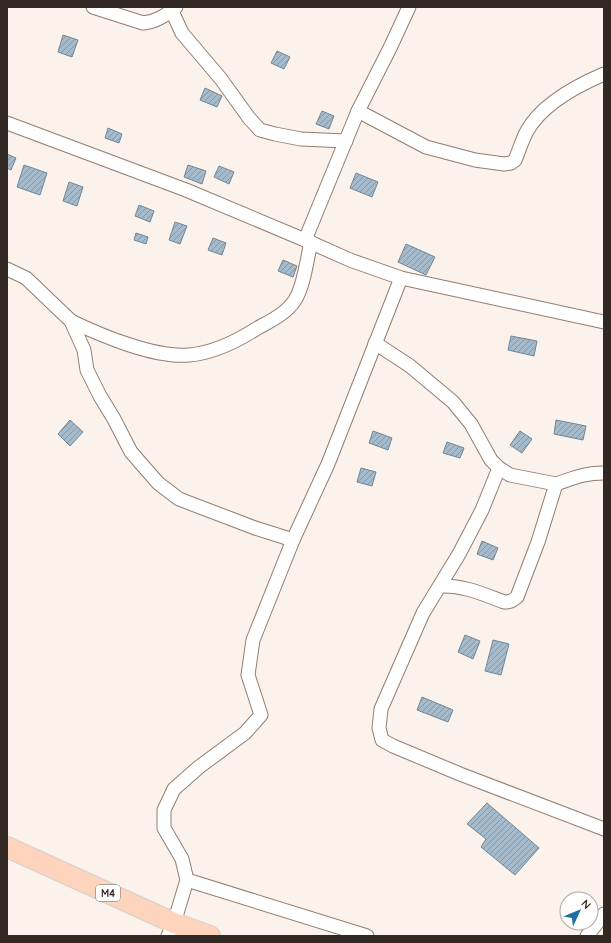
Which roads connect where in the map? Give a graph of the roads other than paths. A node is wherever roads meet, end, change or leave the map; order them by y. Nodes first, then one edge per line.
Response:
1 (93, 7) edge
2 (409, 7) edge
3 (172, 8) edge
4 (604, 74) edge
5 (358, 111) junction
6 (7, 123) edge
7 (346, 141) junction
8 (308, 241) junction
9 (7, 269) edge
10 (401, 278) junction
11 (71, 321) junction
12 (604, 322) edge
13 (375, 343) junction
14 (499, 468) junction
15 (604, 474) edge
16 (556, 484) junction
17 (293, 540) junction
18 (440, 586) junction
19 (604, 829) edge
20 (7, 847) edge
21 (188, 880) junction
22 (604, 914) edge
23 (171, 929) edge
24 (210, 936) edge
25 (367, 936) edge
26 (587, 936) edge

1 - 3 street
2 - 5 street
3 - 7 street
4 - 5 street
5 - 7 street
6 - 8 street
7 - 8 street
8 - 10 street
8 - 11 street
9 - 11 street
10 - 12 street
10 - 13 street
11 - 17 street
13 - 14 street
13 - 17 street
14 - 16 street
14 - 18 street
15 - 16 street
16 - 18 street
17 - 21 street
18 - 19 street
20 - 23 main road, M4
21 - 23 street
21 - 25 street
22 - 26 street
23 - 24 main road, M4

